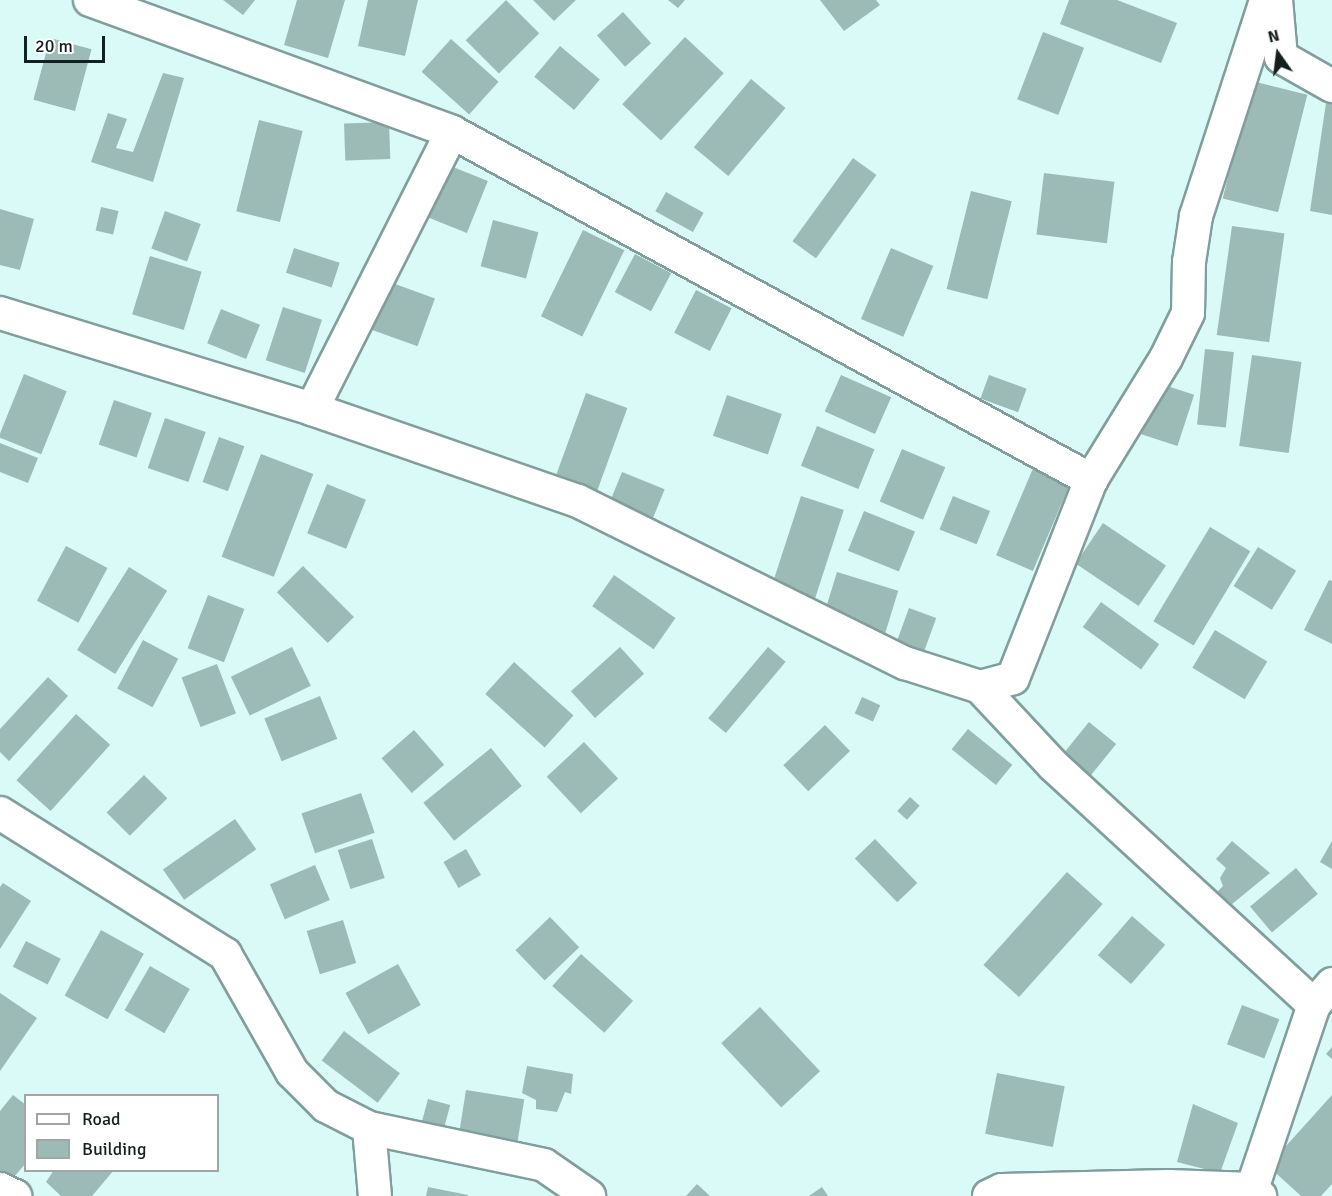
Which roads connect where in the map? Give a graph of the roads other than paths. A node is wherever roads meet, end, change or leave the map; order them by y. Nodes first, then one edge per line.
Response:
1 (90, 0) edge
2 (1266, 0) edge
3 (1276, 0) edge
4 (1332, 87) edge
5 (452, 132) junction
6 (0, 313) edge
7 (312, 409) junction
8 (1091, 480) junction
9 (980, 687) junction
10 (0, 813) edge
11 (1323, 994) edge
12 (369, 1128) junction
13 (0, 1189) edge
14 (1256, 1192) edge
15 (15, 1196) edge
16 (375, 1196) edge
17 (589, 1196) edge
18 (989, 1196) edge

1 - 5 street
2 - 8 street
3 - 4 street
5 - 7 street
5 - 8 street
6 - 7 street
7 - 9 street
8 - 9 street
9 - 11 street
10 - 12 street
11 - 14 street
12 - 16 street
12 - 17 street
13 - 15 street
14 - 18 street

